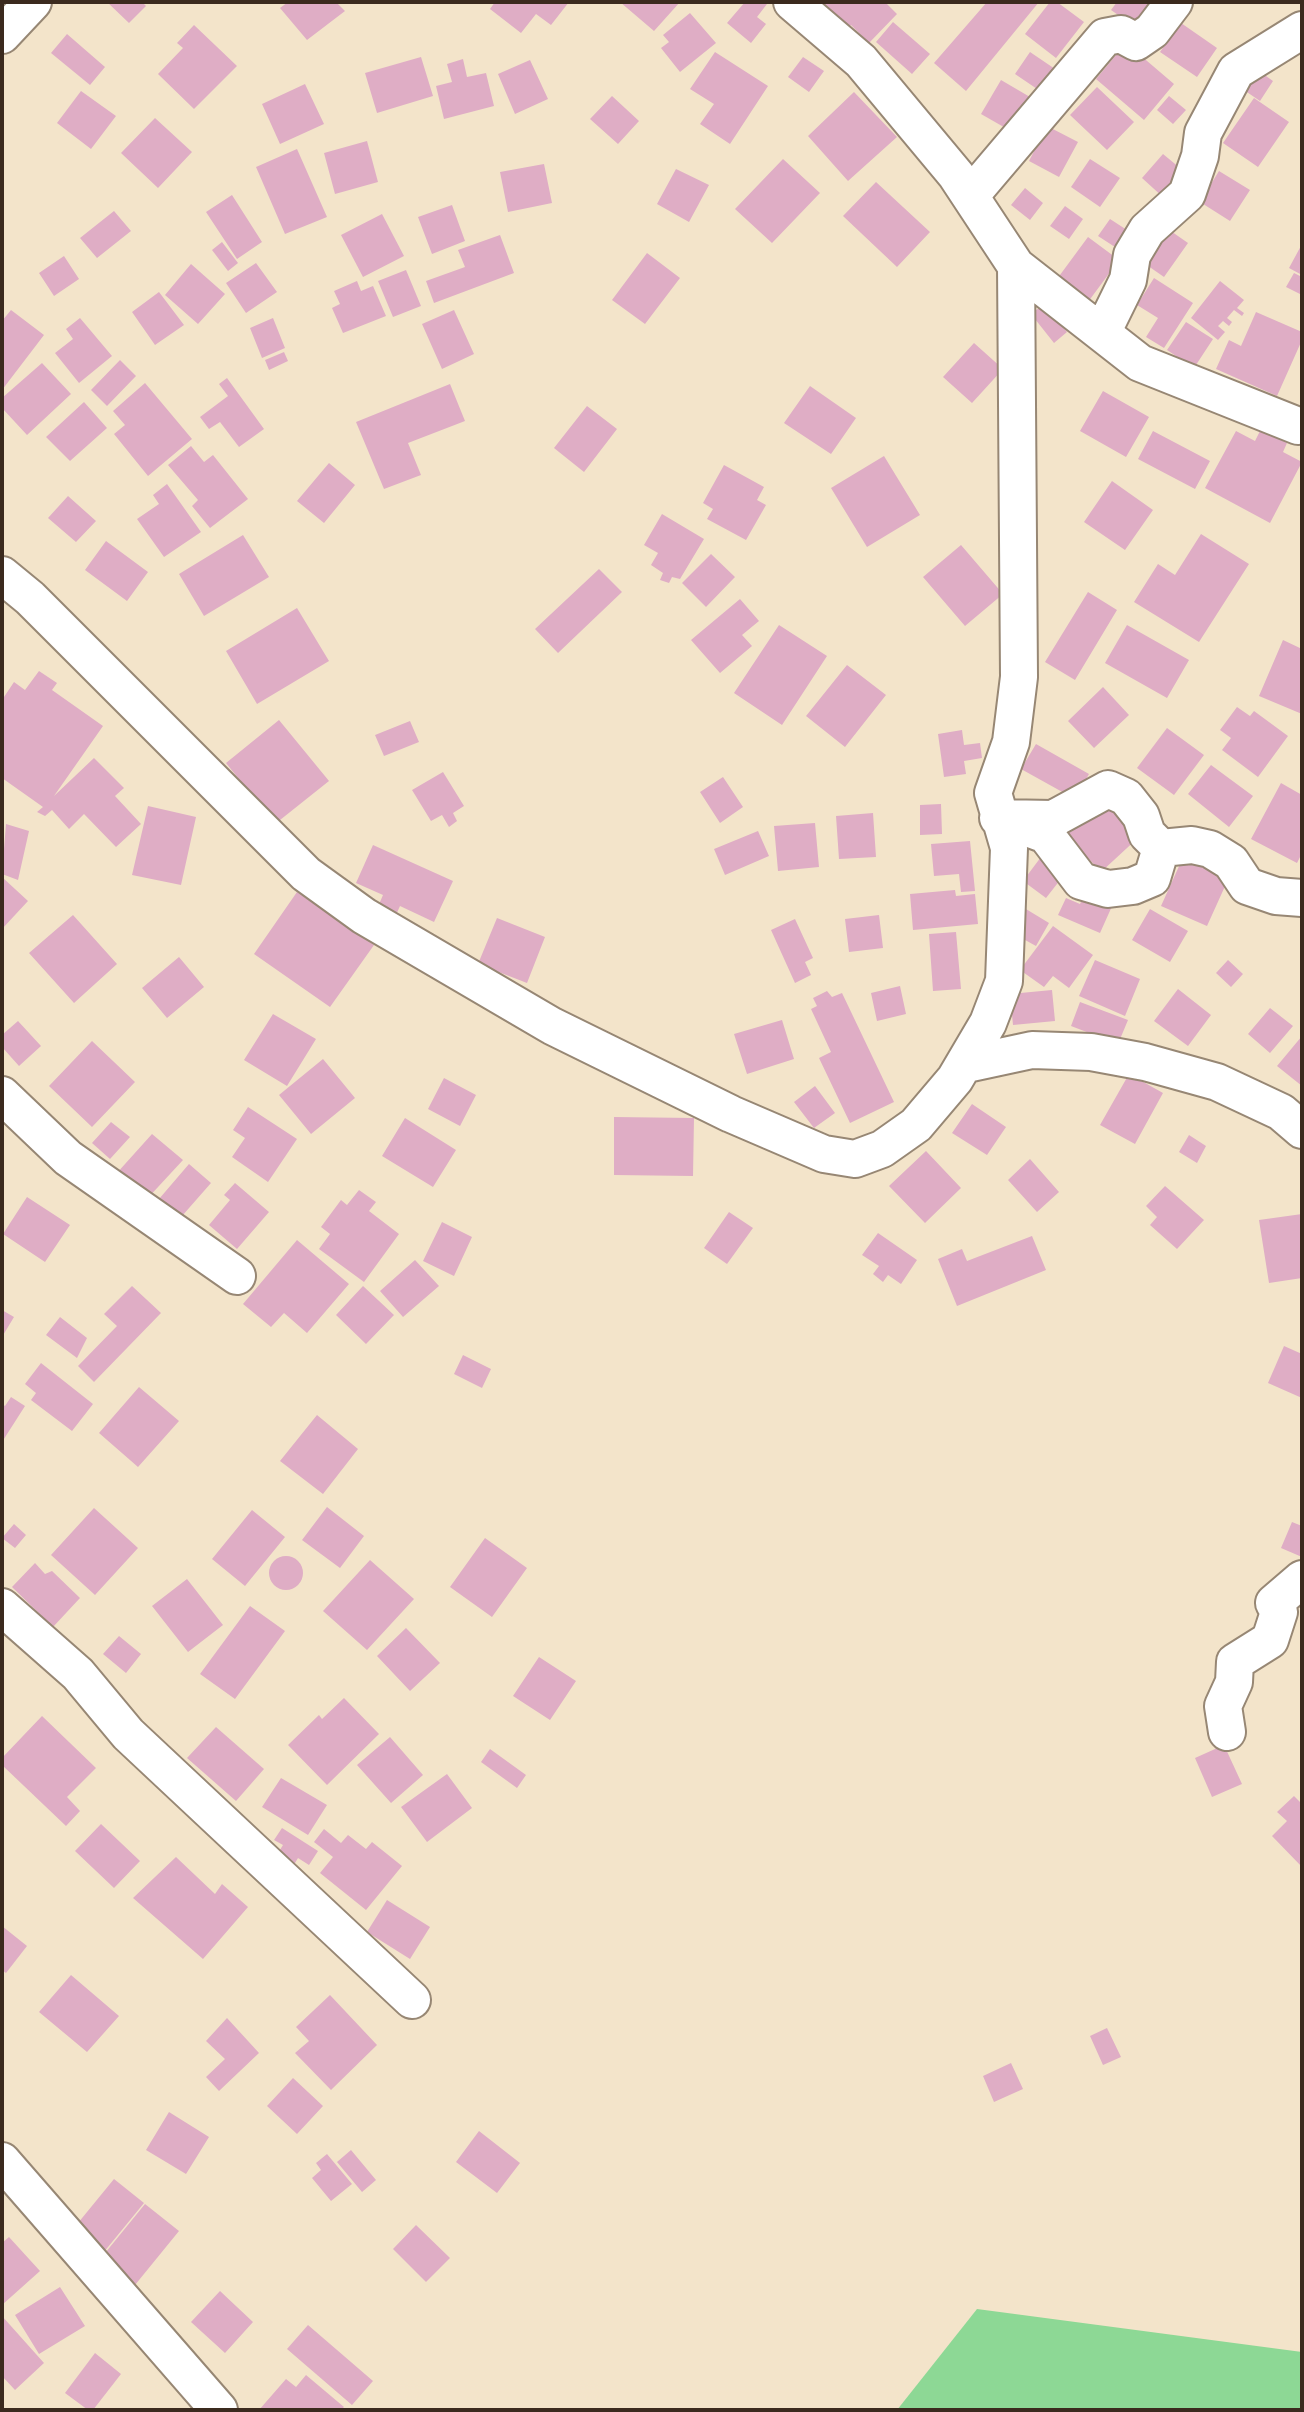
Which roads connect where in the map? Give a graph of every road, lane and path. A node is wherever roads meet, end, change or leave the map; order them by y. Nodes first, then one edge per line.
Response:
1 (33, 2) edge
2 (792, 2) edge
3 (1174, 2) edge
4 (1302, 30) edge
5 (2, 35) edge
6 (970, 196) junction
7 (1016, 266) junction
8 (1102, 333) junction
9 (1298, 426) dead end
10 (2, 575) edge
11 (998, 818) junction
12 (1161, 848) junction
13 (1302, 898) edge
14 (967, 1064) junction
15 (2, 1095) edge
16 (1302, 1130) edge
17 (237, 1276) dead end
18 (1302, 1579) edge
19 (2, 1607) edge
20 (1227, 1732) dead end
21 (412, 2000) dead end
22 (2, 2161) edge
23 (219, 2410) edge

1 - 5 street
2 - 6 street
3 - 6 street
4 - 8 street
6 - 7 street
7 - 8 street
7 - 11 street
8 - 9 street
10 - 14 street
11 - 12 street
11 - 12 street
11 - 14 street
12 - 13 street
14 - 16 street
15 - 17 street
18 - 20 street
19 - 21 street
22 - 23 street

